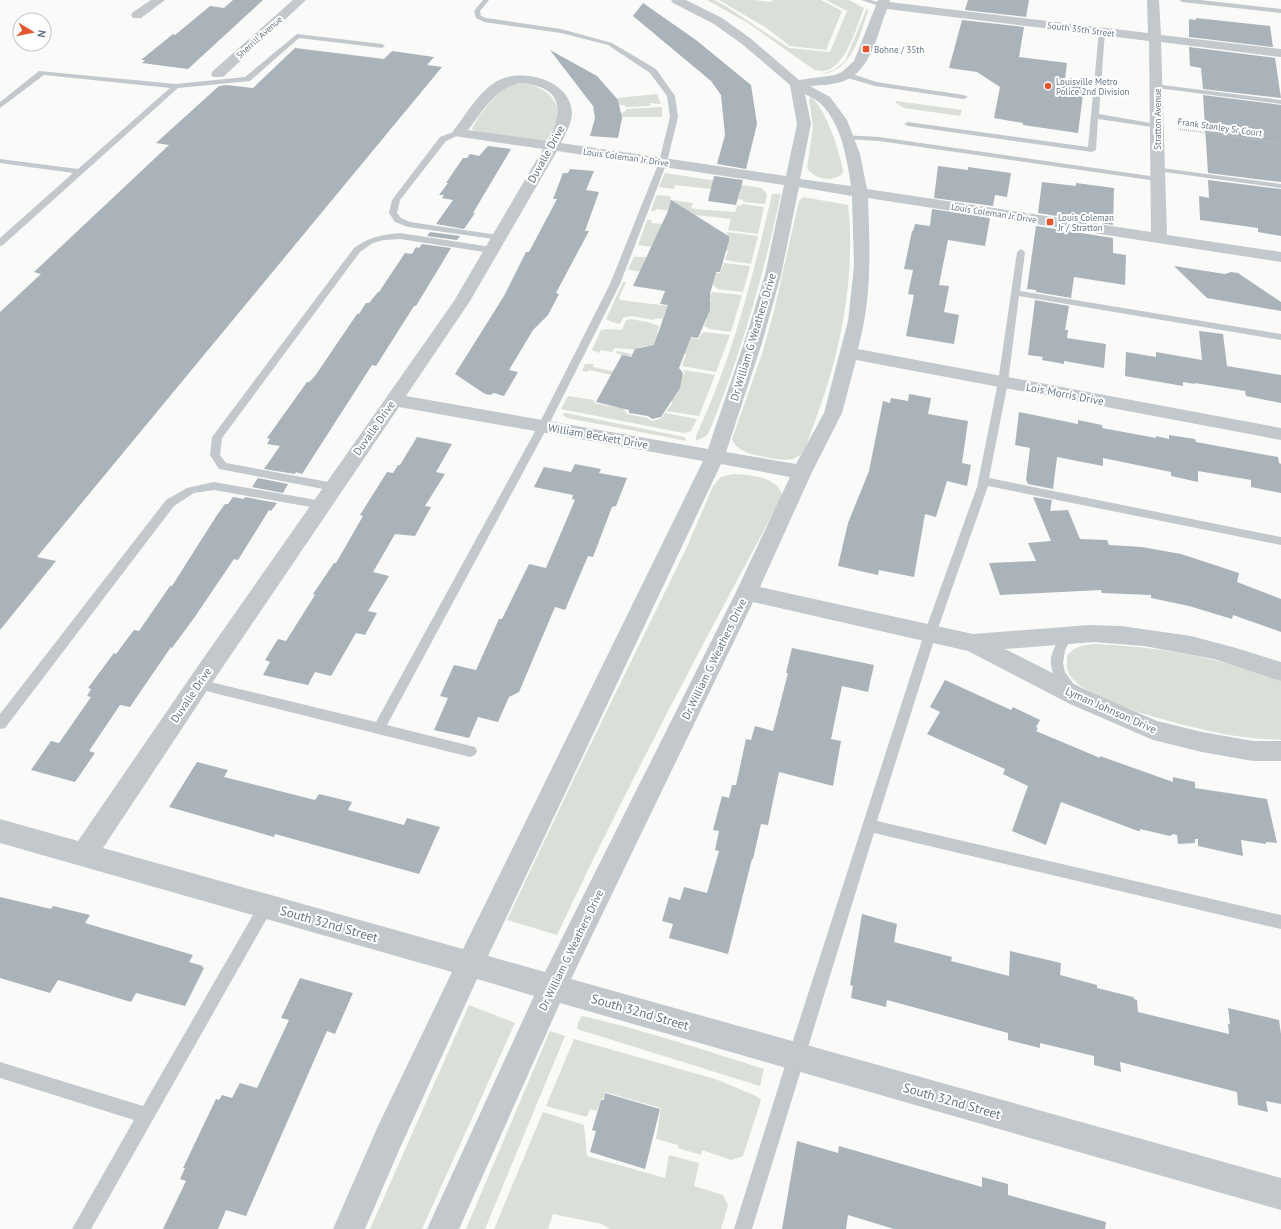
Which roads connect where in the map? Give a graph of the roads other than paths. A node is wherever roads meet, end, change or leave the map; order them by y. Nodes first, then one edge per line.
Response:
1 (159, 0) edge
2 (300, 0) edge
3 (486, 0) edge
4 (677, 0) edge
5 (864, 0) edge
6 (1153, 0) edge
7 (1182, 0) edge
8 (883, 3) edge
9 (1281, 11) edge
10 (137, 15) dead end
11 (1102, 31) junction
12 (1155, 37) junction
13 (382, 46) dead end
14 (1281, 53) edge
15 (218, 74) dead end
16 (847, 75) junction
17 (796, 84) junction
18 (176, 86) junction
19 (1157, 86) junction
20 (964, 97) dead end
21 (1281, 102) edge
22 (0, 106) edge
23 (1096, 116) junction
24 (908, 124) dead end
25 (1156, 126) junction
26 (459, 133) junction
27 (846, 137) junction
28 (552, 147) junction
29 (0, 161) edge
30 (663, 162) junction
31 (81, 172) junction
32 (1157, 174) junction
33 (793, 182) junction
34 (1281, 186) edge
35 (860, 193) junction
36 (1159, 238) junction
37 (0, 243) edge
38 (495, 244) junction
39 (1021, 252) dead end
40 (1281, 257) edge
41 (1016, 293) junction
42 (1281, 337) edge
43 (849, 353) junction
44 (1003, 382) junction
45 (394, 400) junction
46 (543, 426) junction
47 (1281, 434) edge
48 (716, 457) junction
49 (802, 472) junction
50 (983, 481) junction
51 (334, 487) junction
52 (322, 505) junction
53 (1281, 541) edge
54 (747, 592) junction
55 (930, 634) junction
56 (1067, 635) junction
57 (973, 643) junction
58 (1281, 672) edge
59 (198, 684) junction
60 (1078, 697) junction
61 (0, 724) edge
62 (379, 728) junction
63 (470, 751) dead end
64 (1281, 751) edge
65 (870, 826) junction
66 (0, 831) edge
67 (84, 854) junction
68 (266, 906) junction
69 (1281, 922) edge
70 (470, 964) junction
71 (552, 988) junction
72 (796, 1056) junction
73 (0, 1070) edge
74 (146, 1115) junction
75 (1281, 1194) edge
76 (81, 1229) edge
77 (349, 1229) edge
78 (442, 1229) edge
79 (743, 1229) edge

1 - 10 street
2 - 15 street, Sherrill Avenue
3 - 30 lane
4 - 17 street, Dr William G Weathers Drive
5 - 8 lane
6 - 12 street, Stratton Avenue
7 - 9 lane
8 - 11 street, South 35th Street
8 - 16 street
11 - 12 street, South 35th Street
11 - 23 lane
12 - 14 street, South 35th Street
12 - 19 street, Stratton Avenue
13 - 18 lane
16 - 17 street
16 - 20 lane
17 - 27 street, Dr William G Weathers Drive
17 - 33 street, Dr William G Weathers Drive
18 - 22 lane
18 - 31 lane
19 - 21 lane
19 - 25 street, Stratton Avenue
23 - 24 lane
23 - 25 lane
25 - 32 street, Stratton Avenue
26 - 28 street, Louis Coleman Jr Drive
26 - 28 street, Duvalle Drive
26 - 38 lane
27 - 32 lane
27 - 35 street, Dr William G Weathers Drive
28 - 30 street, Louis Coleman Jr Drive
28 - 38 street, Duvalle Drive
29 - 31 lane
30 - 33 street, Louis Coleman Jr Drive
30 - 46 lane
31 - 37 lane
32 - 34 lane
32 - 36 street, Stratton Avenue
33 - 35 street, Louis Coleman Jr Drive
33 - 48 street, Dr William G Weathers Drive
35 - 36 street, Louis Coleman Jr Drive
35 - 43 street, Dr William G Weathers Drive
36 - 40 street, Louis Coleman Jr Drive
38 - 45 street, Duvalle Drive
38 - 51 lane
39 - 41 lane
41 - 42 lane
41 - 44 lane
43 - 44 street, Lois Morris Drive
43 - 49 street, Dr William G Weathers Drive
44 - 47 street, Lois Morris Drive
44 - 50 lane
45 - 46 street, William Beckett Drive
45 - 51 street, Duvalle Drive
46 - 48 street, William Beckett Drive
46 - 62 lane
48 - 49 street, William Beckett Drive
48 - 70 street, Dr William G Weathers Drive
49 - 54 street, Dr William G Weathers Drive
50 - 53 lane
50 - 55 lane
51 - 52 street, Duvalle Drive
52 - 59 street, Duvalle Drive
52 - 61 lane
54 - 55 street, Lyman Johnson Drive
54 - 71 street, Dr William G Weathers Drive
55 - 57 street, Lyman Johnson Drive
55 - 65 lane
56 - 57 street, Lyman Johnson Drive
56 - 58 street, Lyman Johnson Drive
56 - 60 lane
57 - 60 street, Lyman Johnson Drive
59 - 62 lane
59 - 67 street, Duvalle Drive
60 - 64 street, Lyman Johnson Drive
62 - 63 lane
65 - 69 lane
65 - 72 lane
66 - 67 street, South 32nd Street
67 - 68 street, South 32nd Street
68 - 70 street, South 32nd Street
68 - 74 lane
70 - 71 street, South 32nd Street
70 - 77 street, Dr William G Weathers Drive
71 - 72 street, South 32nd Street
71 - 78 street, Dr William G Weathers Drive
72 - 75 street, South 32nd Street
72 - 79 lane
73 - 74 lane
74 - 76 lane

